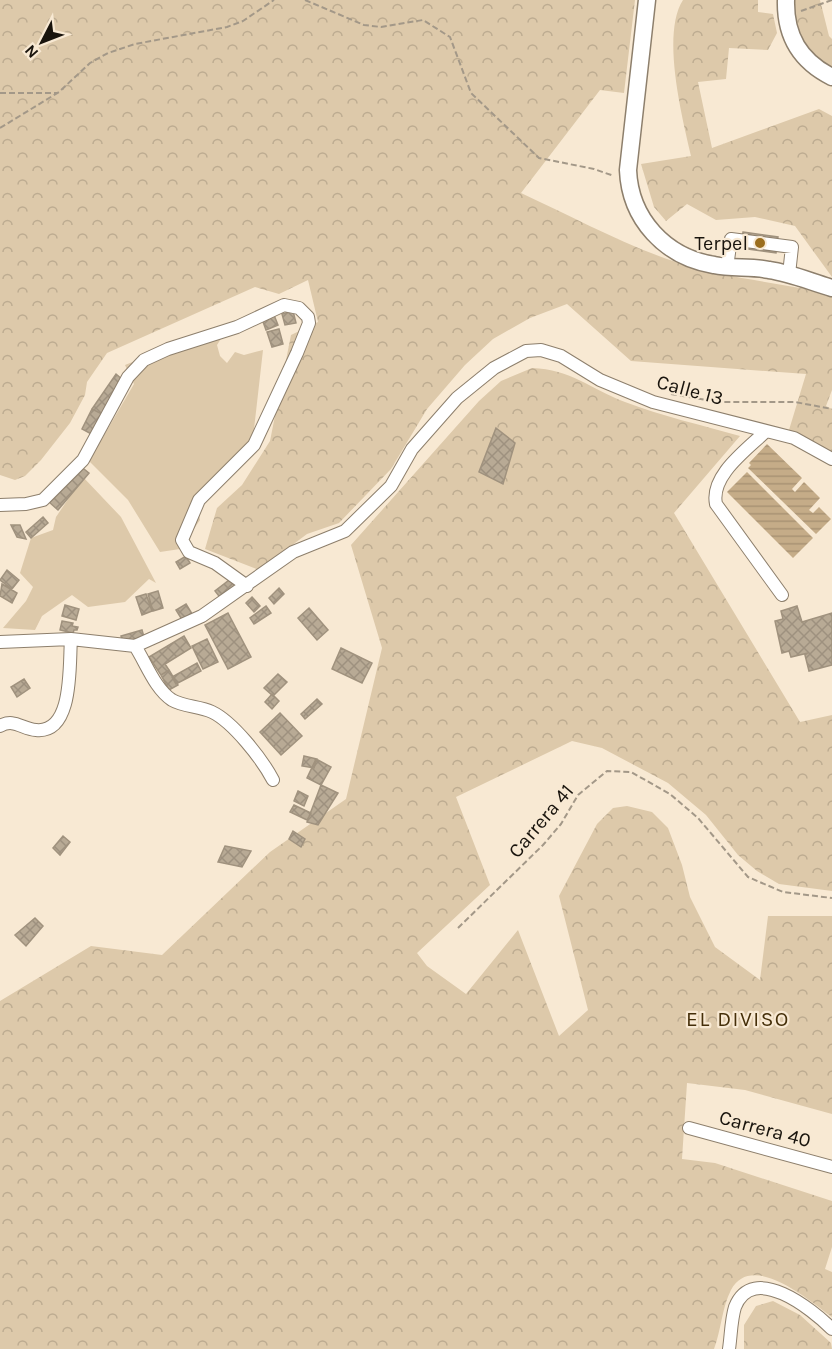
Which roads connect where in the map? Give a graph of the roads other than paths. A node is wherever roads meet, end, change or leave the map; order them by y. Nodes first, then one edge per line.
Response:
1 (646, 0) edge
2 (786, 8) edge
3 (832, 77) edge
4 (727, 267) junction
5 (789, 274) junction
6 (832, 288) edge
7 (766, 431) junction
8 (832, 459) edge
9 (0, 504) edge
10 (247, 586) junction
11 (782, 595) dead end
12 (71, 639) junction
13 (0, 642) edge
14 (135, 646) junction
15 (0, 726) edge
16 (273, 780) dead end
17 (689, 1128) dead end
18 (832, 1167) edge
19 (832, 1329) edge
20 (729, 1349) edge

1 - 4 highway
2 - 3 highway
4 - 5 highway
4 - 5 street
5 - 6 highway
7 - 8 street, Calle 13
7 - 10 street, Calle 13
7 - 11 street
9 - 10 street
10 - 14 street
12 - 13 street
12 - 14 street
12 - 15 street
14 - 16 street
17 - 18 street, Carrera 40
19 - 20 street

